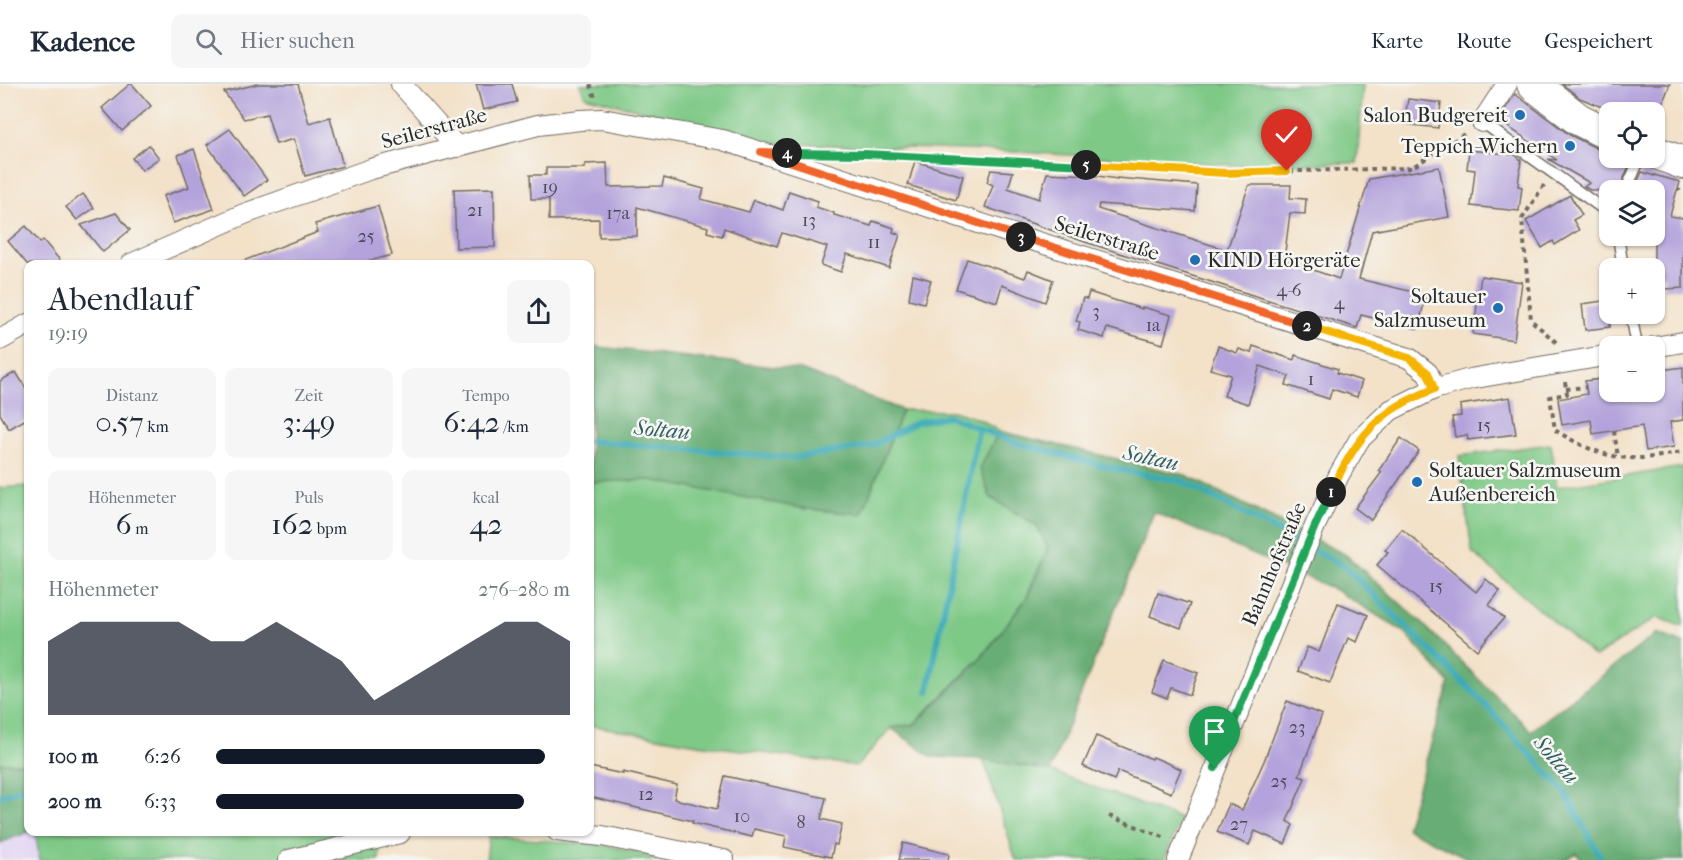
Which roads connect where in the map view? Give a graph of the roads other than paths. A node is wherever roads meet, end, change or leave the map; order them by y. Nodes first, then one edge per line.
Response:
1 (401, 84) edge
2 (1507, 84) edge
3 (1533, 84) edge
4 (1482, 122) joint
5 (1599, 130) edge
6 (457, 147) junction
7 (1665, 156) edge
8 (1683, 163) edge
9 (1599, 206) edge
10 (140, 260) edge
11 (24, 326) edge
12 (0, 340) edge
13 (1683, 342) edge
14 (1665, 346) edge
15 (1599, 361) edge
16 (1434, 389) junction
17 (594, 835) edge
18 (388, 836) edge
19 (1181, 852) edge
20 (289, 860) edge
21 (724, 860) edge

1 - 6 street
2 - 4 street
3 - 5 main road
4 - 9 lane
6 - 10 street, Seilerstraße
6 - 16 street, Seilerstraße
7 - 8 main road
11 - 12 street
13 - 14 street
15 - 16 street, Bahnhofstraße
16 - 19 street, Bahnhofstraße
17 - 21 street
18 - 20 street

